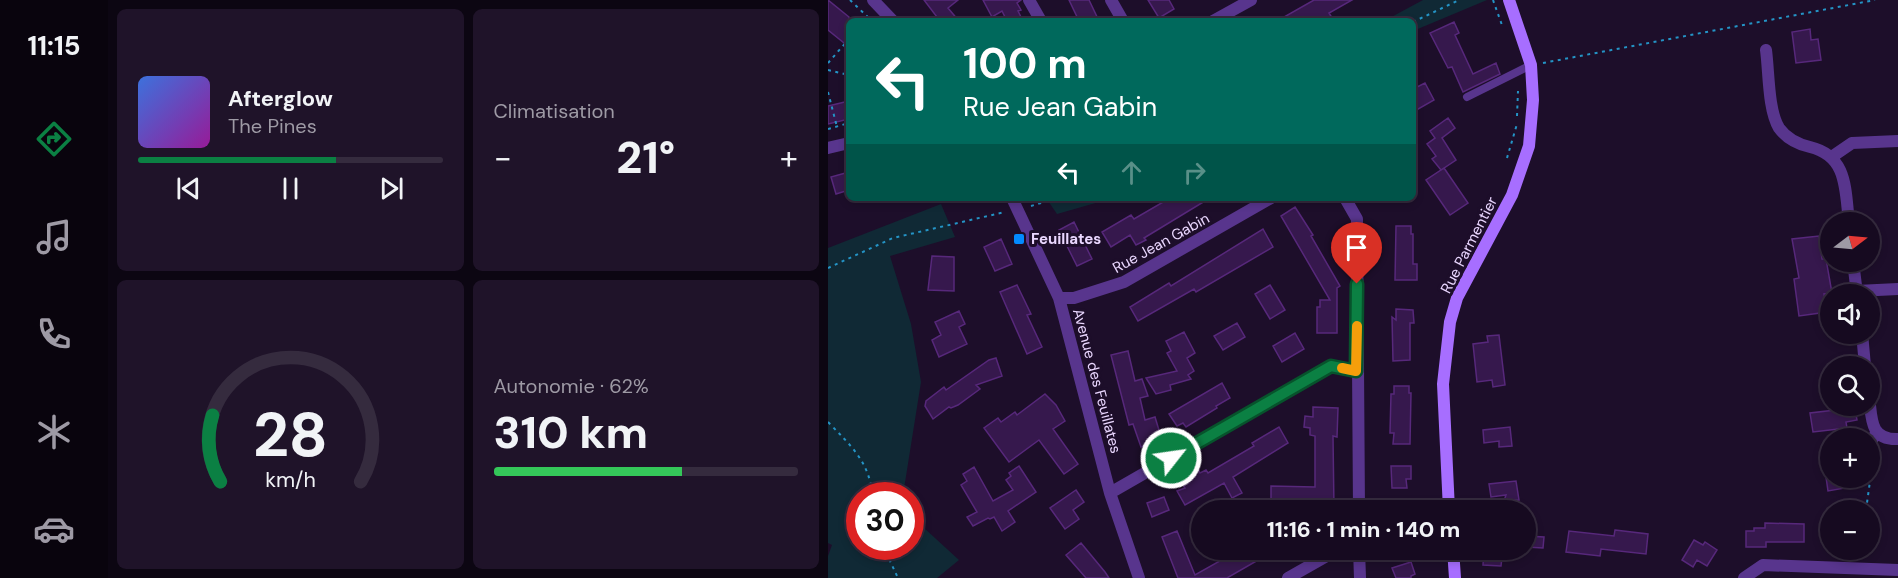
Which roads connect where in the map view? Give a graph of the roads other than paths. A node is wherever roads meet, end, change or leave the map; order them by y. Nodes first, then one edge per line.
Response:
1 (873, 0) edge
2 (1029, 0) edge
3 (1111, 0) edge
4 (1251, 0) edge
5 (1509, 0) edge
6 (890, 18) edge
7 (1039, 18) edge
8 (1121, 18) edge
9 (1218, 18) edge
10 (1766, 50) dead end
11 (1531, 65) junction
12 (1467, 97) dead end
13 (1898, 141) edge
14 (846, 144) edge
15 (828, 148) edge
16 (1833, 156) junction
17 (1266, 201) edge
18 (1347, 201) edge
19 (1014, 204) edge
20 (1848, 212) edge
21 (1898, 289) edge
22 (1880, 290) edge
23 (1059, 298) junction
24 (1356, 371) junction
25 (1880, 436) edge
26 (1898, 439) edge
27 (1110, 493) junction
28 (1359, 500) edge
29 (1449, 500) edge
30 (1320, 560) edge
31 (1359, 560) edge
32 (1454, 560) edge
33 (1898, 570) edge
34 (1139, 578) edge
35 (1288, 578) edge
36 (1360, 578) edge
37 (1455, 578) edge
38 (1744, 578) edge

1 - 6 street
2 - 7 street
3 - 8 street
4 - 9 street
5 - 11 street, Rue Parmentier
10 - 16 street
11 - 12 lane
11 - 29 street, Rue Parmentier
13 - 16 street
14 - 15 street
16 - 20 street
17 - 23 street, Rue Jean Gabin
18 - 24 street
19 - 23 street, Avenue des Feuillates
21 - 22 street
23 - 27 street, Avenue des Feuillates
24 - 27 street
24 - 28 street
25 - 26 street
27 - 34 street, Avenue des Feuillates
30 - 35 street
31 - 36 street
32 - 37 street
33 - 38 street

